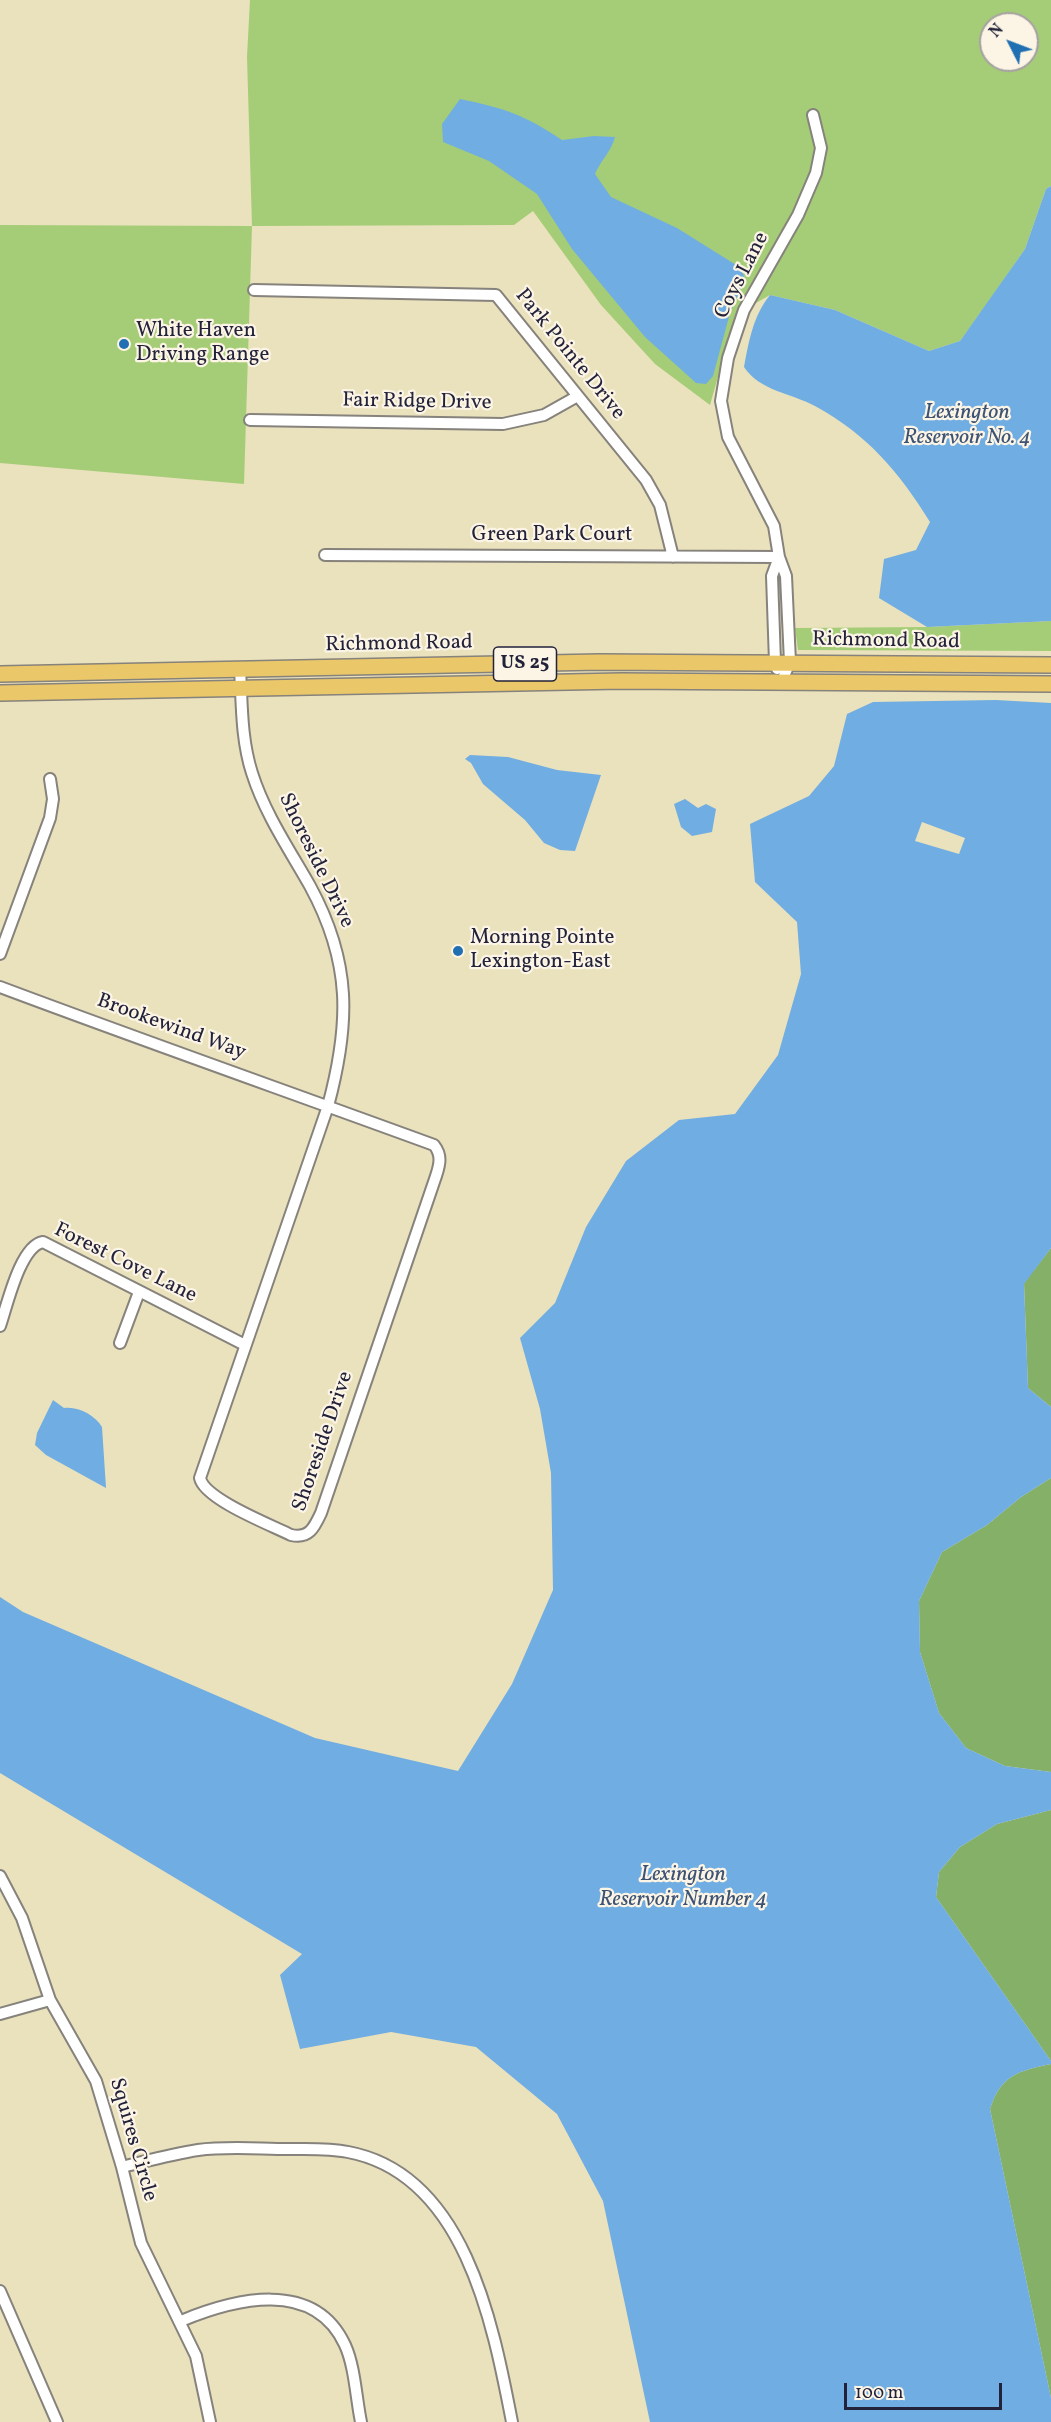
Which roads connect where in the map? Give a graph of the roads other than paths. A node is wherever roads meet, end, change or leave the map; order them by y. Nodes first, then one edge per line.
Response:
1 (813, 115) dead end
2 (254, 290) dead end
3 (576, 397) junction
4 (250, 420) dead end
5 (325, 555) dead end
6 (673, 557) junction
7 (779, 557) junction
8 (782, 662) junction
9 (1051, 665) edge
10 (240, 669) junction
11 (0, 674) edge
12 (782, 681) junction
13 (1051, 684) edge
14 (241, 687) junction
15 (0, 693) edge
16 (50, 779) dead end
17 (0, 954) edge
18 (0, 987) edge
19 (328, 1106) junction
20 (139, 1292) junction
21 (0, 1326) edge
22 (120, 1343) dead end
23 (245, 1345) junction
24 (0, 1876) edge
25 (50, 2000) junction
26 (0, 2014) edge
27 (122, 2167) junction
28 (0, 2291) edge
29 (181, 2322) junction
30 (57, 2422) edge
31 (210, 2422) edge
32 (361, 2422) edge
33 (512, 2422) edge

1 - 7 street, Coys Lane
2 - 3 street, Park Pointe Drive
3 - 4 street, Fair Ridge Drive
3 - 6 street, Park Pointe Drive
5 - 6 street, Green Park Court
6 - 7 street, Green Park Court
7 - 8 street, Coys Lane
8 - 9 highway, Richmond Road / US 25
8 - 10 highway, Richmond Road / US 25
8 - 12 street, Coys Lane
10 - 11 highway, Richmond Road / US 25
10 - 14 street, Shoreside Drive
12 - 13 highway, Richmond Road / US 25
12 - 14 highway, Richmond Road / US 25
14 - 15 highway, Richmond Road / US 25
14 - 19 street, Shoreside Drive
16 - 17 street
18 - 19 street, Brookewind Way
19 - 23 street, Shoreside Drive
19 - 23 street, Shoreside Drive
20 - 21 street, Forest Cove Lane
20 - 22 street
20 - 23 street, Forest Cove Lane
24 - 25 street, Squires Circle
25 - 26 street
25 - 27 street, Squires Circle
27 - 29 street, Squires Circle
27 - 33 street
28 - 30 street
29 - 31 street, Squires Circle
29 - 32 street

